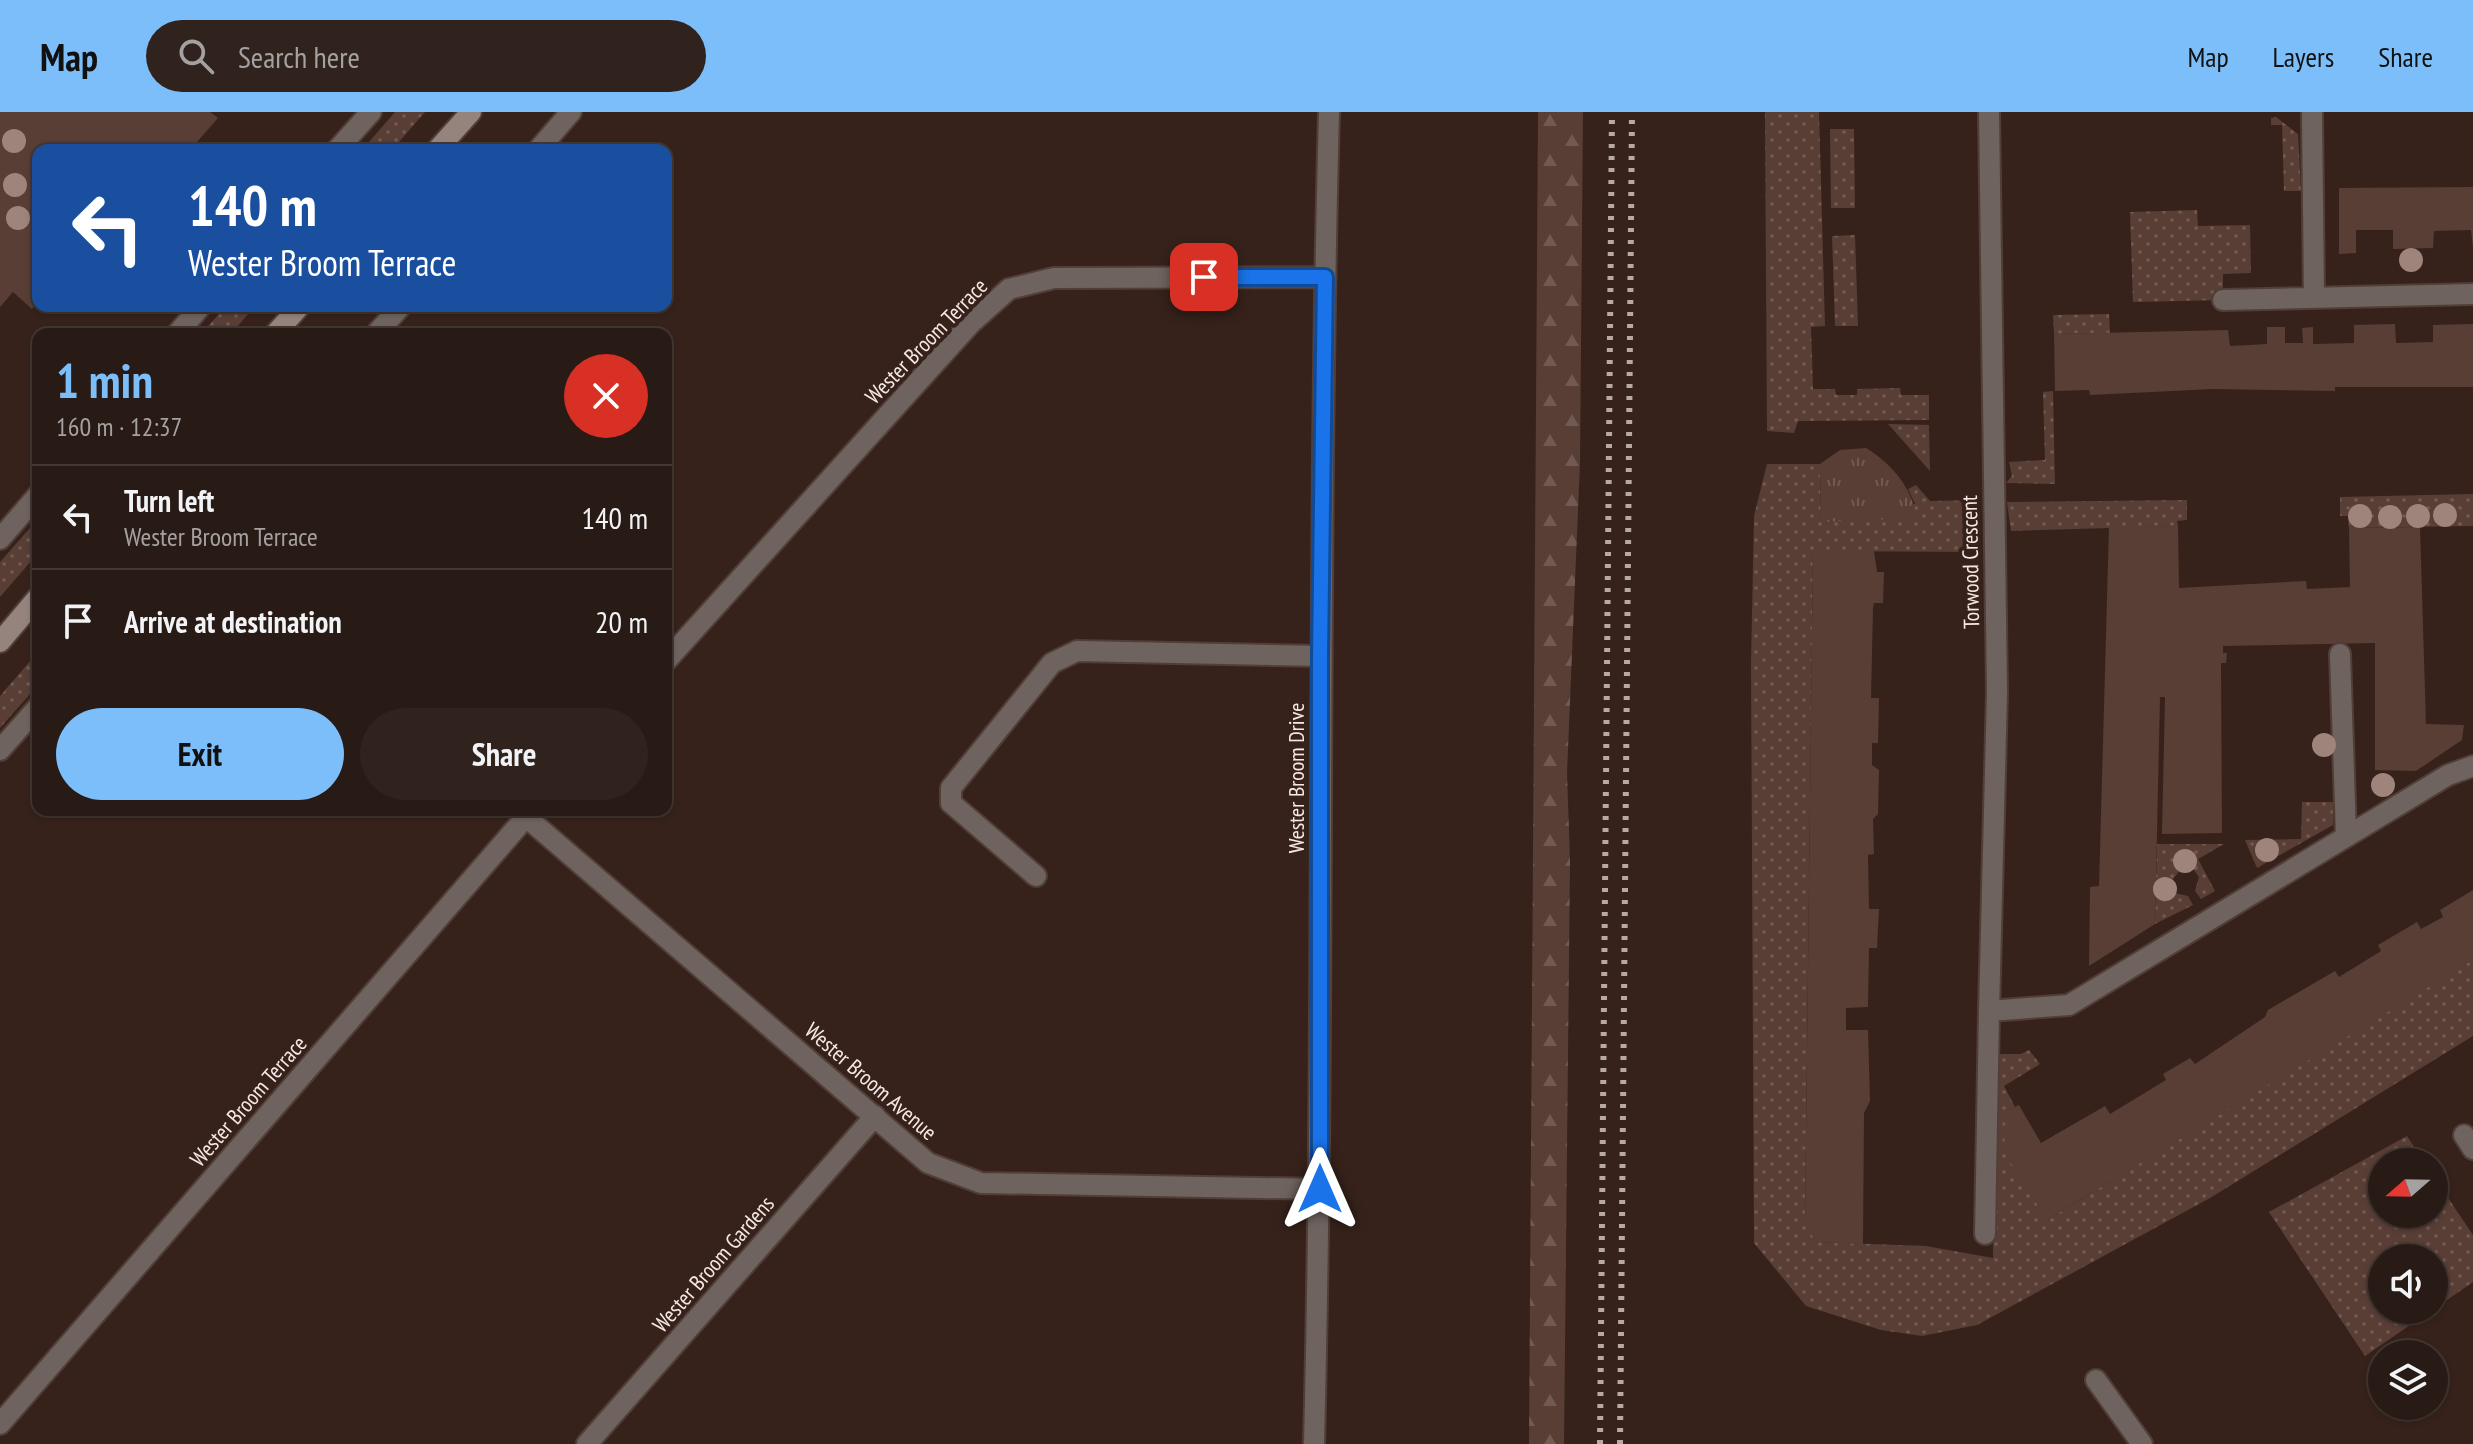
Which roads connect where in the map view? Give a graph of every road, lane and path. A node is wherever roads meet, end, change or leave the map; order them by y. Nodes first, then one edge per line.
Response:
1 (371, 112) edge
2 (471, 112) edge
3 (571, 112) edge
4 (1329, 112) edge
5 (1989, 112) edge
6 (2312, 112) edge
7 (342, 144) edge
8 (442, 144) edge
9 (543, 144) edge
10 (1325, 277) junction
11 (2473, 294) edge
12 (2314, 298) junction
13 (2223, 300) dead end
14 (196, 312) edge
15 (295, 312) edge
16 (396, 312) edge
17 (182, 328) edge
18 (280, 328) edge
19 (381, 328) edge
20 (32, 502) edge
21 (0, 539) edge
22 (32, 604) edge
23 (0, 642) edge
24 (672, 654) edge
25 (2340, 654) dead end
26 (1320, 656) junction
27 (32, 714) edge
28 (0, 750) edge
29 (2473, 766) edge
30 (522, 816) edge
31 (530, 816) edge
32 (2346, 835) junction
33 (1036, 876) dead end
34 (1989, 1011) junction
35 (875, 1116) junction
36 (1320, 1189) junction
37 (1985, 1234) dead end
38 (2096, 1380) dead end
39 (0, 1424) edge
40 (587, 1444) edge
41 (1314, 1444) edge
42 (2142, 1444) edge

1 - 7 street
2 - 8 main road
3 - 9 street
4 - 10 street, Wester Broom Drive
5 - 34 street, Torwood Crescent
6 - 12 street
10 - 24 street, Wester Broom Terrace
10 - 26 street, Wester Broom Drive
11 - 12 street
12 - 13 street
14 - 17 street
15 - 18 main road
16 - 19 street
20 - 21 street
22 - 23 main road
25 - 32 street
26 - 33 street
26 - 36 street, Wester Broom Drive
27 - 28 street
29 - 32 street
30 - 39 street, Wester Broom Terrace
31 - 35 street, Wester Broom Avenue
32 - 34 street
34 - 37 street, Torwood Crescent
35 - 36 street, Wester Broom Avenue
35 - 40 street, Wester Broom Gardens
36 - 41 street, Wester Broom Drive
38 - 42 street

